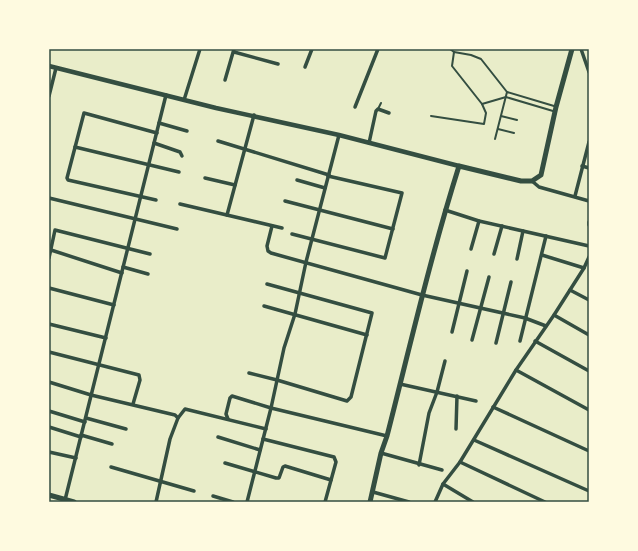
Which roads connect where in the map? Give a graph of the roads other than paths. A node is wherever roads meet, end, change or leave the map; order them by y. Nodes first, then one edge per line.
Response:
1 (200, 49) edge
2 (312, 49) edge
3 (378, 49) edge
4 (450, 49) edge
5 (572, 49) edge
6 (581, 49) edge
7 (234, 50) edge
8 (454, 52) junction
9 (278, 64) dead end
10 (49, 66) edge
11 (305, 67) dead end
12 (589, 67) edge
13 (56, 68) junction
14 (589, 72) edge
15 (225, 80) dead end
16 (507, 92) junction
17 (166, 95) junction
18 (49, 96) edge
19 (506, 97) junction
20 (184, 100) junction
21 (381, 103) dead end
22 (482, 104) junction
23 (355, 107) dead end
24 (378, 109) junction
25 (555, 109) junction
26 (390, 113) dead end
27 (254, 115) junction
28 (430, 116) dead end
29 (502, 116) junction
30 (517, 120) dead end
31 (159, 123) junction
32 (498, 129) junction
33 (187, 131) dead end
34 (156, 133) junction
35 (514, 133) dead end
36 (339, 135) junction
37 (496, 139) dead end
38 (218, 141) dead end
39 (369, 142) junction
40 (589, 142) edge
41 (154, 143) junction
42 (75, 147) junction
43 (245, 150) junction
44 (182, 156) dead end
45 (148, 165) junction
46 (459, 166) junction
47 (582, 166) junction
48 (589, 168) edge
49 (179, 172) dead end
50 (328, 176) junction
51 (205, 178) dead end
52 (296, 180) dead end
53 (532, 181) junction
54 (235, 185) junction
55 (326, 188) junction
56 (141, 196) junction
57 (575, 196) junction
58 (49, 198) edge
59 (156, 200) dead end
60 (285, 201) dead end
61 (589, 201) edge
62 (180, 204) dead end
63 (320, 209) junction
64 (445, 210) junction
65 (227, 215) junction
66 (135, 220) junction
67 (479, 221) junction
68 (272, 226) junction
69 (502, 226) junction
70 (282, 228) dead end
71 (177, 229) dead end
72 (393, 229) junction
73 (523, 231) junction
74 (292, 234) dead end
75 (546, 236) junction
76 (312, 240) junction
77 (589, 246) edge
78 (128, 249) junction
79 (471, 249) dead end
80 (51, 250) junction
81 (150, 254) dead end
82 (494, 254) dead end
83 (542, 256) junction
84 (589, 257) edge
85 (49, 258) edge
86 (517, 259) dead end
87 (306, 262) junction
88 (588, 264) edge
89 (123, 267) junction
90 (584, 268) junction
91 (467, 271) dead end
92 (122, 273) junction
93 (148, 274) dead end
94 (489, 276) dead end
95 (511, 282) dead end
96 (267, 284) dead end
97 (49, 288) edge
98 (570, 290) junction
99 (300, 292) junction
100 (422, 295) junction
101 (589, 300) edge
102 (459, 303) junction
103 (114, 305) junction
104 (264, 306) dead end
105 (480, 308) junction
106 (504, 313) junction
107 (295, 314) junction
108 (554, 315) junction
109 (525, 318) junction
110 (49, 324) edge
111 (546, 326) junction
112 (452, 332) dead end
113 (367, 335) junction
114 (589, 336) edge
115 (106, 338) junction
116 (472, 340) dead end
117 (520, 341) dead end
118 (536, 341) junction
119 (496, 343) dead end
120 (49, 352) edge
121 (445, 361) dead end
122 (99, 365) junction
123 (516, 370) junction
124 (589, 371) edge
125 (249, 374) dead end
126 (277, 380) junction
127 (49, 382) edge
128 (400, 384) junction
129 (437, 392) junction
130 (92, 395) junction
131 (457, 396) junction
132 (476, 401) dead end
133 (133, 404) junction
134 (493, 407) junction
135 (271, 408) junction
136 (589, 410) edge
137 (49, 411) edge
138 (178, 418) junction
139 (228, 419) junction
140 (85, 420) junction
141 (49, 427) edge
142 (126, 429) dead end
143 (266, 429) junction
144 (456, 429) dead end
145 (81, 436) junction
146 (387, 436) junction
147 (218, 438) dead end
148 (263, 439) junction
149 (474, 440) junction
150 (112, 444) dead end
151 (260, 450) junction
152 (589, 451) edge
153 (49, 452) edge
154 (381, 453) junction
155 (76, 458) junction
156 (460, 462) junction
157 (225, 464) dead end
158 (419, 465) junction
159 (111, 467) dead end
160 (442, 470) dead end
161 (254, 472) junction
162 (331, 480) junction
163 (160, 481) junction
164 (443, 484) junction
165 (194, 491) dead end
166 (589, 491) edge
167 (373, 492) junction
168 (49, 495) edge
169 (213, 496) dead end
170 (65, 500) junction
171 (403, 501) edge
172 (74, 502) edge
173 (156, 502) edge
174 (233, 502) edge
175 (247, 502) edge
176 (325, 502) edge
177 (370, 502) edge
178 (409, 502) edge
179 (435, 502) edge
180 (473, 502) edge
181 (545, 502) edge

1 - 20 street
2 - 11 street
3 - 23 street
4 - 8 lane
5 - 25 main road
6 - 12 street
7 - 9 street
7 - 15 street
8 - 16 lane
8 - 22 lane
10 - 13 street
12 - 14 street
13 - 17 street
13 - 18 street
16 - 19 lane
16 - 25 lane
17 - 20 street
17 - 31 street
19 - 22 lane
19 - 25 lane
19 - 29 lane
20 - 27 street
21 - 24 lane
22 - 28 lane
24 - 26 street
24 - 39 street
25 - 53 main road
27 - 36 street
27 - 43 street
29 - 30 lane
29 - 32 lane
31 - 33 street
31 - 34 street
32 - 35 lane
32 - 37 lane
34 - 41 street
34 - 42 street
36 - 39 street
36 - 50 street
38 - 43 street
39 - 46 street
40 - 47 street
41 - 44 street
41 - 45 street
42 - 45 street
42 - 56 street
43 - 50 street
43 - 54 street
45 - 49 street
45 - 56 street
46 - 53 main road
46 - 64 main road
47 - 48 street
47 - 57 street
50 - 55 street
50 - 72 street
51 - 54 street
52 - 55 street
53 - 57 street
54 - 65 street
55 - 63 street
56 - 59 street
56 - 66 street
57 - 61 street
58 - 66 street
60 - 63 street
62 - 65 street
63 - 72 street
63 - 76 street
64 - 67 street
64 - 100 main road
65 - 68 street
66 - 71 street
66 - 78 street
67 - 69 street
67 - 79 street
68 - 70 street
68 - 87 street
69 - 73 street
69 - 82 street
72 - 76 street
73 - 75 street
73 - 86 street
74 - 76 street
75 - 77 street
75 - 83 street
76 - 87 street
78 - 80 street
78 - 81 street
78 - 89 street
80 - 85 street
80 - 92 street
83 - 90 street
83 - 109 street
84 - 88 street
87 - 99 street
87 - 100 street
88 - 90 street
89 - 92 street
89 - 93 street
90 - 98 street
91 - 102 street
92 - 103 street
94 - 105 street
95 - 106 street
96 - 99 street
97 - 103 street
98 - 101 street
98 - 108 street
99 - 107 street
99 - 113 street
100 - 102 street
100 - 128 main road
102 - 105 street
102 - 112 street
103 - 115 street
104 - 107 street
105 - 106 street
105 - 116 street
106 - 109 street
106 - 119 street
107 - 113 street
107 - 126 street
108 - 111 street
108 - 114 street
109 - 111 street
109 - 117 street
110 - 115 street
111 - 118 street
113 - 126 street
115 - 122 street
118 - 123 street
118 - 124 street
120 - 122 street
121 - 129 street
122 - 130 street
122 - 133 street
123 - 134 street
123 - 136 street
125 - 126 street
126 - 135 street
127 - 130 street
128 - 129 street
128 - 146 main road
129 - 131 street
129 - 158 street
130 - 133 street
130 - 140 street
131 - 132 street
131 - 144 street
133 - 138 street
134 - 149 street
134 - 152 street
135 - 139 street
135 - 143 street
135 - 146 street
137 - 140 street
138 - 139 street
138 - 163 street
139 - 143 street
140 - 142 street
140 - 145 street
141 - 145 street
143 - 148 street
145 - 150 street
145 - 155 street
146 - 154 main road
147 - 151 street
148 - 151 street
148 - 162 street
149 - 156 street
149 - 166 street
151 - 161 street
153 - 155 street
154 - 158 street
154 - 167 main road
155 - 170 street
156 - 164 street
156 - 181 street
157 - 161 street
158 - 160 street
159 - 163 street
161 - 162 street
161 - 175 street
162 - 176 street
163 - 165 street
163 - 173 street
164 - 179 street
164 - 180 street
167 - 171 street
167 - 177 main road
168 - 170 main road
169 - 174 street
170 - 172 main road
171 - 178 street

